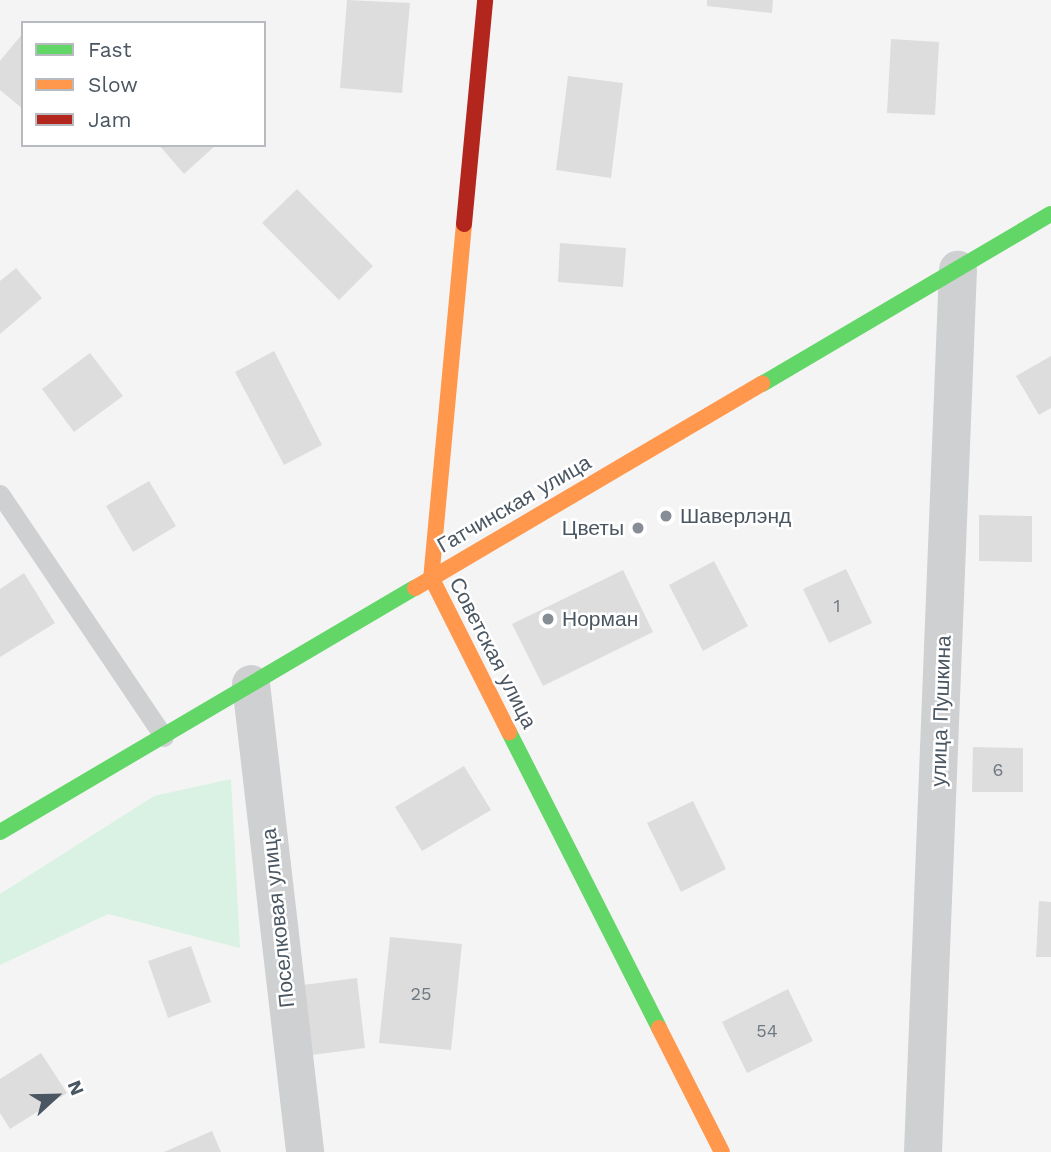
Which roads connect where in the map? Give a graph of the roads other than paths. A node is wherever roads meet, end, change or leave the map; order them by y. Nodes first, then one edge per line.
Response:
1 (485, 0) edge
2 (1051, 214) edge
3 (958, 270) junction
4 (0, 494) edge
5 (431, 577) junction
6 (251, 684) junction
7 (164, 737) junction
8 (0, 832) edge
9 (304, 1152) edge
10 (722, 1152) edge
11 (923, 1152) edge

1 - 5 main road, Советская улица
2 - 3 main road, Гатчинская улица
3 - 5 main road, Гатчинская улица
3 - 11 street, улица Пушкина
4 - 7 lane
5 - 6 main road, Гатчинская улица
5 - 10 main road, Советская улица
6 - 7 main road, Гатчинская улица
6 - 9 street, Поселковая улица
7 - 8 main road, Гатчинская улица

